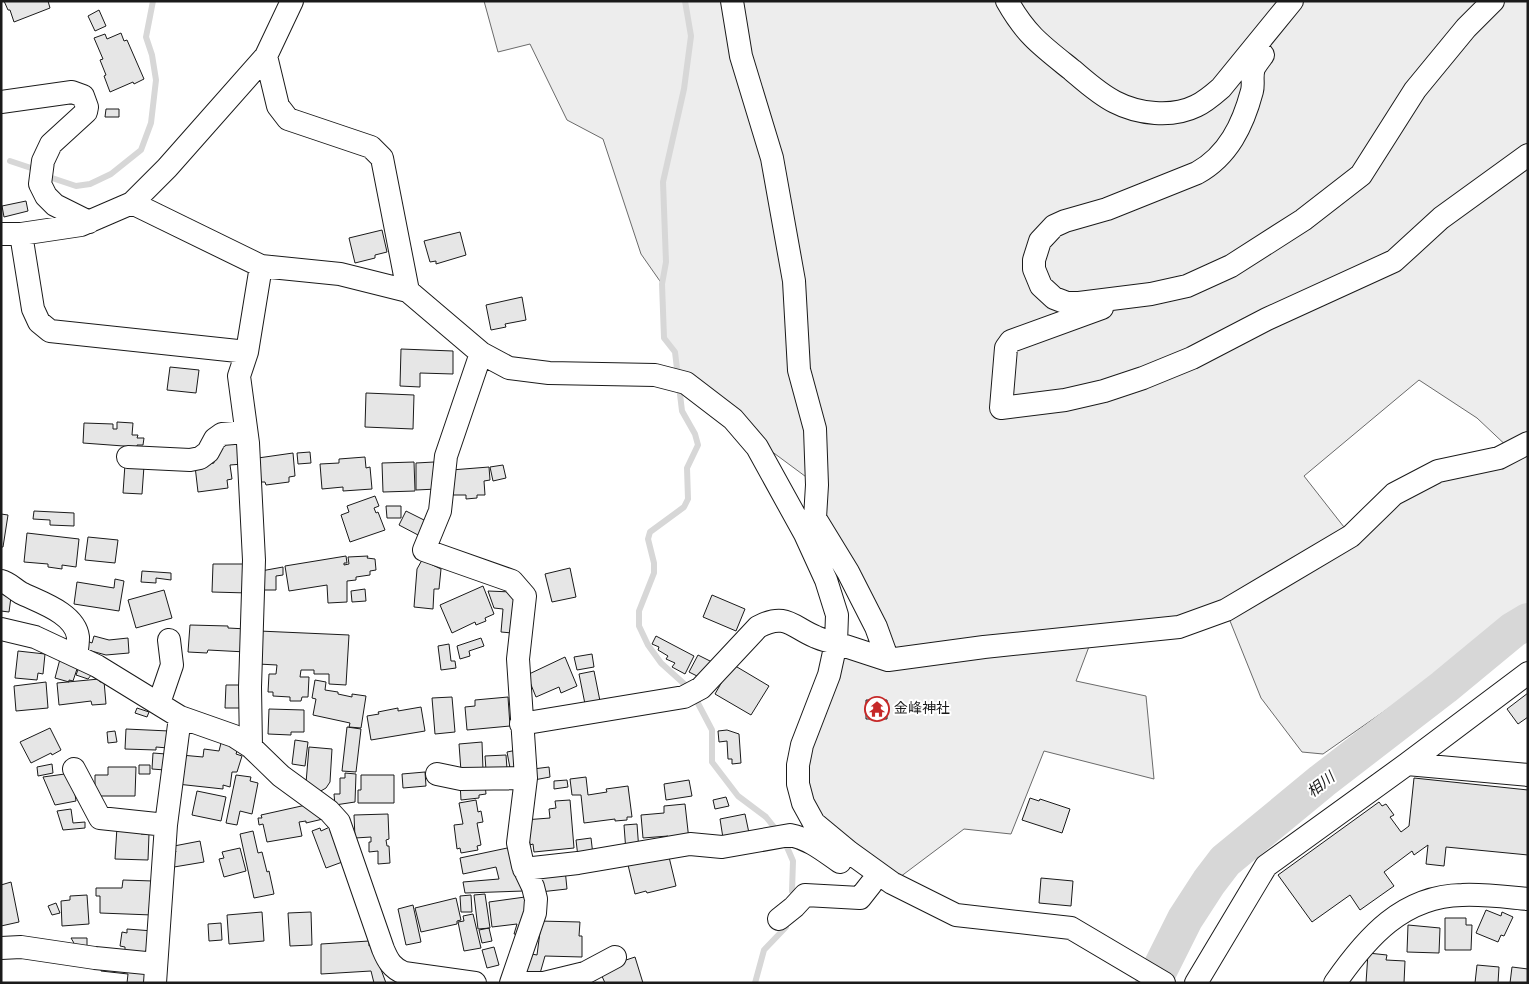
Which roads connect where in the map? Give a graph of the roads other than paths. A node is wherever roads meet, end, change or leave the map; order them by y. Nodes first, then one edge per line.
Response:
1 (292, 1) edge
2 (732, 1) edge
3 (1007, 1) edge
4 (1292, 1) edge
5 (1494, 1) edge
6 (1255, 47) junction
7 (266, 56) junction
8 (1, 102) edge
9 (1528, 155) edge
10 (132, 203) junction
11 (89, 222) junction
12 (11, 234) edge
13 (261, 266) junction
14 (408, 290) junction
15 (1105, 299) junction
16 (247, 352) junction
17 (481, 353) junction
18 (246, 432) junction
19 (1528, 443) edge
20 (128, 457) dead end
21 (1, 580) edge
22 (1, 629) edge
23 (169, 640) dead end
24 (836, 643) junction
25 (76, 656) junction
26 (888, 660) junction
27 (1528, 673) edge
28 (159, 703) junction
29 (180, 717) junction
30 (522, 724) junction
31 (250, 747) junction
32 (1408, 764) junction
33 (74, 769) dead end
34 (437, 774) dead end
35 (1528, 775) edge
36 (526, 778) junction
37 (166, 825) junction
38 (524, 869) junction
39 (881, 884) junction
40 (1528, 899) edge
41 (779, 918) dead end
42 (1, 948) edge
43 (615, 956) dead end
44 (155, 974) edge
45 (475, 983) edge
46 (511, 983) edge
47 (525, 983) edge
48 (1164, 983) edge
49 (1196, 983) edge
50 (1335, 983) edge

1 - 7 street
2 - 26 street
3 - 6 street
4 - 6 street
5 - 15 street
6 - 15 street
7 - 10 street
7 - 14 street
8 - 11 street
9 - 15 street
10 - 11 street
10 - 13 street
11 - 12 street
12 - 16 street
13 - 14 street
13 - 16 street
14 - 17 street
16 - 18 street
17 - 24 street
17 - 30 street
18 - 20 street
18 - 31 street
19 - 26 street
21 - 25 street
22 - 25 street
23 - 28 street
24 - 26 street
24 - 30 street
24 - 39 street
25 - 28 street
27 - 32 street
28 - 29 street
29 - 31 street
29 - 37 street
30 - 36 street
31 - 45 street
32 - 35 street
32 - 49 street
33 - 37 street
34 - 36 street
36 - 38 street
37 - 44 street
38 - 39 street
38 - 46 street
39 - 41 street
39 - 48 street
40 - 50 street
42 - 44 street
43 - 47 street

